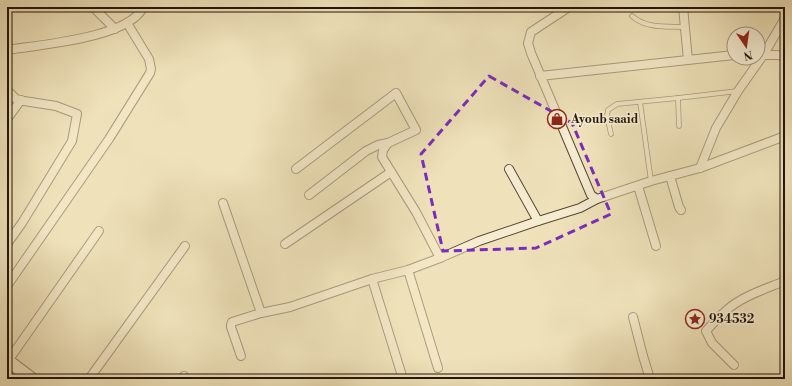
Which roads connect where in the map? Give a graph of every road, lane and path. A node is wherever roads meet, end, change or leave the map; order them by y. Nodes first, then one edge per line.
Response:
1 (93, 7) edge
2 (143, 7) edge
3 (569, 7) edge
4 (683, 7) edge
5 (632, 16) dead end
6 (785, 18) edge
7 (128, 23) junction
8 (685, 27) junction
9 (115, 29) junction
10 (766, 46) edge
11 (7, 50) edge
12 (766, 54) edge
13 (726, 56) edge
14 (785, 56) edge
15 (688, 60) junction
16 (754, 66) edge
17 (540, 76) junction
18 (7, 90) edge
19 (738, 91) junction
20 (678, 98) junction
21 (23, 101) junction
22 (640, 102) junction
23 (7, 118) edge
24 (679, 126) dead end
25 (611, 134) dead end
26 (785, 136) edge
27 (388, 144) junction
28 (700, 168) junction
29 (296, 169) dead end
30 (509, 169) dead end
31 (391, 172) junction
32 (670, 176) junction
33 (652, 182) junction
34 (638, 186) junction
35 (309, 195) dead end
36 (597, 199) junction
37 (223, 203) dead end
38 (682, 210) dead end
39 (538, 221) junction
40 (99, 232) dead end
41 (7, 244) edge
42 (285, 244) dead end
43 (185, 246) dead end
44 (656, 246) dead end
45 (440, 258) junction
46 (408, 270) junction
47 (372, 279) junction
48 (785, 281) edge
49 (7, 286) edge
50 (261, 313) junction
51 (633, 317) dead end
52 (241, 356) dead end
53 (7, 361) edge
54 (734, 365) dead end
55 (438, 368) dead end
56 (32, 379) edge
57 (89, 379) edge
58 (403, 379) edge
59 (650, 379) edge

1 - 9 street
2 - 7 street
3 - 17 street
4 - 8 street
5 - 8 lane
6 - 10 street
7 - 9 street
7 - 49 street
8 - 15 street
9 - 11 street
12 - 14 street
13 - 15 street
15 - 17 street
16 - 19 street
17 - 36 street
18 - 21 street
19 - 20 lane
19 - 28 street
20 - 22 lane
20 - 24 lane
21 - 23 street
21 - 41 street
22 - 25 lane
22 - 33 lane
26 - 28 street
27 - 29 street
27 - 31 street
27 - 35 street
28 - 32 street
30 - 39 street
31 - 42 street
31 - 45 street
32 - 33 street
32 - 38 street
33 - 34 street
34 - 36 street
34 - 44 street
36 - 39 street
37 - 50 street
39 - 45 street
40 - 53 street
43 - 57 street
45 - 46 street
46 - 47 street
46 - 55 street
47 - 50 street
47 - 58 street
48 - 54 street
50 - 52 street
51 - 59 street
53 - 56 main road

